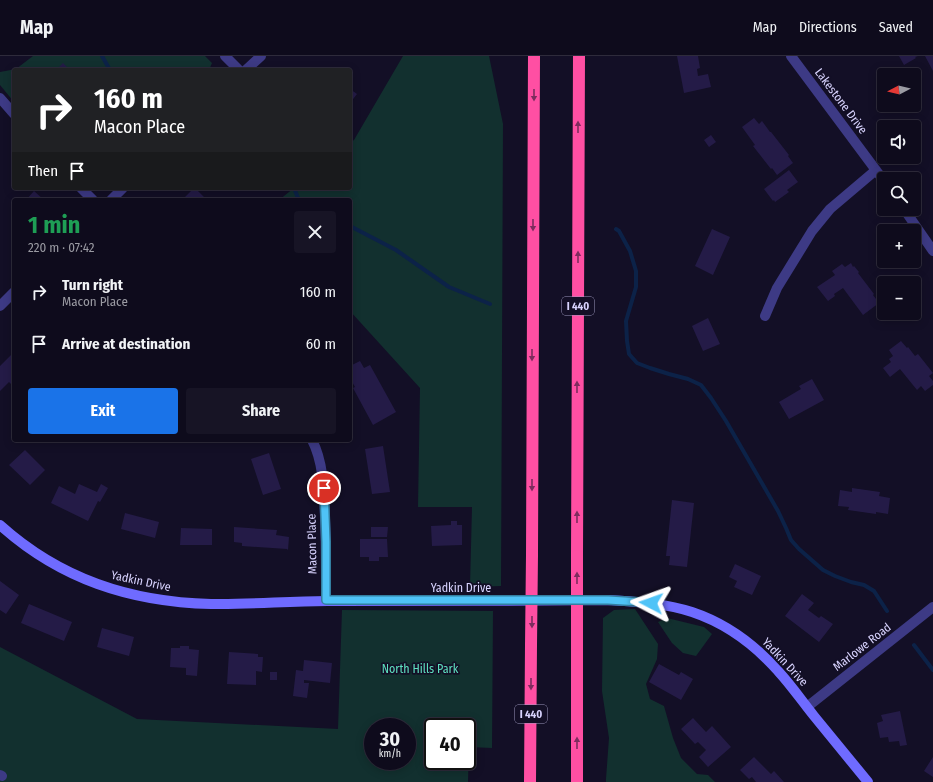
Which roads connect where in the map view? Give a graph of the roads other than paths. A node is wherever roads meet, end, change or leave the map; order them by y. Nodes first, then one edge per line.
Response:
1 (225, 56) edge
2 (261, 56) edge
3 (534, 56) edge
4 (579, 56) edge
5 (791, 56) edge
6 (236, 68) edge
7 (248, 68) edge
8 (0, 98) edge
9 (12, 112) edge
10 (876, 170) joint
11 (83, 190) edge
12 (122, 190) edge
13 (91, 198) edge
14 (113, 198) edge
15 (909, 216) edge
16 (933, 251) edge
17 (12, 294) edge
18 (0, 306) edge
19 (765, 316) dead end
20 (313, 442) edge
21 (0, 525) edge
22 (326, 600) junction
23 (933, 607) edge
24 (807, 707) junction
25 (530, 782) edge
26 (576, 782) edge
27 (868, 782) edge

1 - 6 street
2 - 7 street
3 -> 25 highway, I 440, bridge
26 -> 4 highway, I 440, bridge
5 - 10 street, Lakestone Drive
8 - 9 street
10 - 19 street
11 - 13 street
12 - 14 street
15 - 16 street
17 - 18 street
20 - 22 street, Macon Place
21 - 22 street, Yadkin Drive
22 - 24 street, Yadkin Drive
23 - 24 street, Marlowe Road
24 - 27 street, Yadkin Drive

